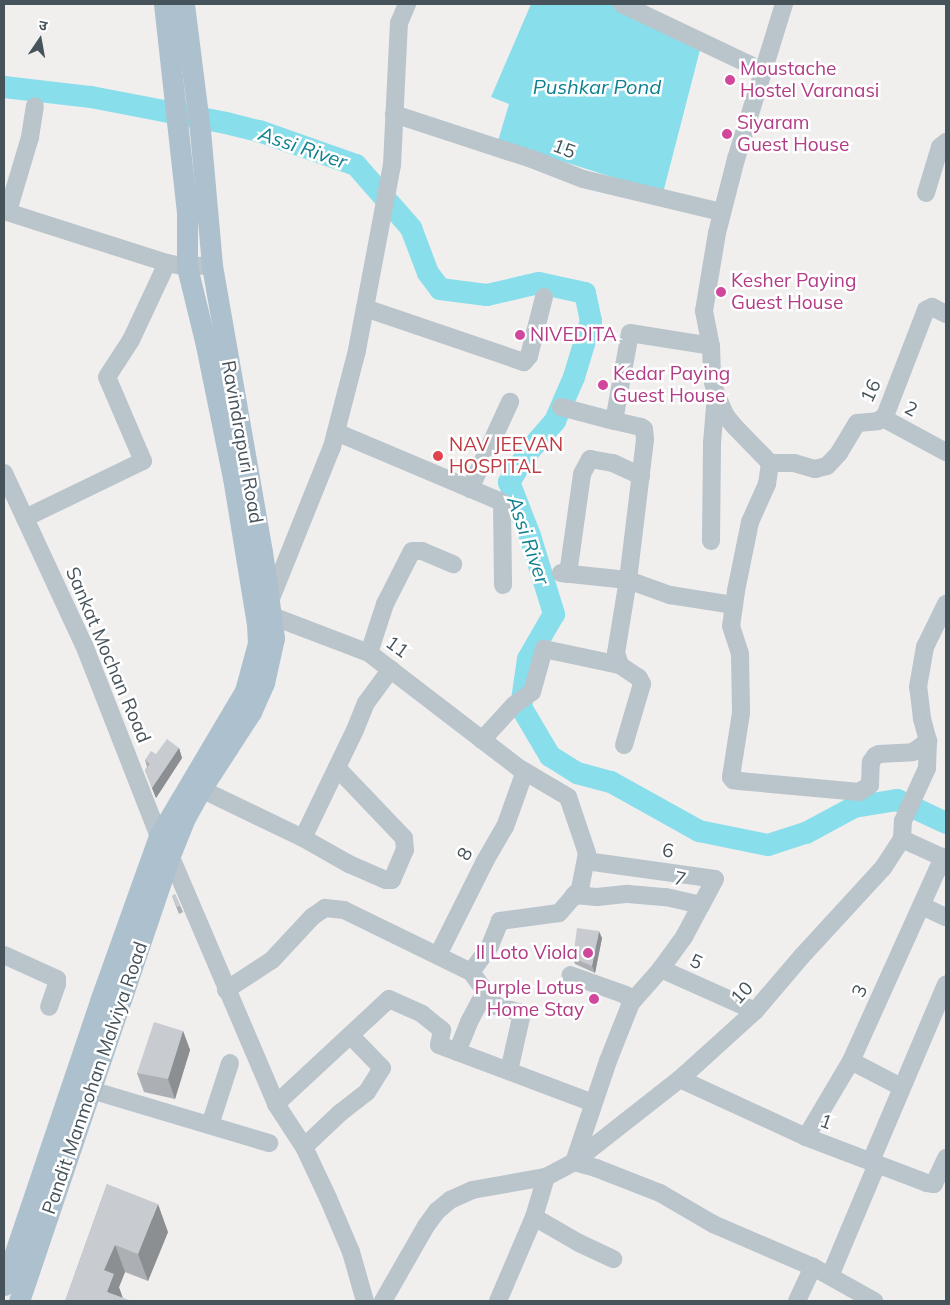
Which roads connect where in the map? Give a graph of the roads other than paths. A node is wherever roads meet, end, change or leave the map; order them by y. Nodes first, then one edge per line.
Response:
1 (164, 4) edge
2 (184, 4) edge
3 (407, 4) edge
4 (622, 4) edge
5 (784, 4) edge
6 (763, 71) junction
7 (35, 106) dead end
8 (394, 114) junction
9 (946, 142) edge
10 (926, 193) dead end
11 (6, 211) edge
12 (722, 212) junction
13 (177, 265) junction
14 (212, 265) junction
15 (544, 297) dead end
16 (365, 308) junction
17 (946, 314) edge
18 (711, 346) junction
19 (716, 394) junction
20 (510, 402) dead end
21 (561, 407) dead end
22 (883, 418) junction
23 (614, 421) junction
24 (336, 432) junction
25 (946, 452) edge
26 (770, 463) junction
27 (4, 473) edge
28 (641, 476) junction
29 (470, 489) junction
30 (25, 518) junction
31 (711, 541) dead end
32 (453, 564) dead end
33 (628, 580) junction
34 (503, 585) dead end
35 (946, 604) edge
36 (734, 605) junction
37 (271, 609) junction
38 (369, 652) junction
39 (620, 665) junction
40 (391, 669) junction
41 (482, 740) junction
42 (928, 741) junction
43 (624, 745) dead end
44 (338, 768) junction
45 (525, 772) junction
46 (201, 789) junction
47 (159, 836) junction
48 (303, 838) junction
49 (902, 839) junction
50 (170, 855) junction
51 (945, 858) edge
52 (586, 861) junction
53 (574, 895) junction
54 (701, 905) junction
55 (922, 906) junction
56 (946, 917) edge
57 (4, 955) edge
58 (438, 955) junction
59 (661, 969) junction
60 (471, 972) junction
61 (570, 975) dead end
62 (946, 984) edge
63 (226, 990) junction
64 (485, 992) junction
65 (631, 1003) junction
66 (942, 1006) edge
67 (49, 1007) dead end
68 (755, 1011) junction
69 (351, 1036) junction
70 (457, 1052) junction
71 (851, 1061) junction
72 (230, 1063) dead end
73 (509, 1071) junction
74 (680, 1079) junction
75 (901, 1086) junction
76 (91, 1090) junction
77 (593, 1103) junction
78 (276, 1104) junction
79 (210, 1125) junction
80 (806, 1137) junction
81 (269, 1143) dead end
82 (304, 1147) junction
83 (946, 1158) edge
84 (574, 1162) junction
85 (874, 1162) junction
86 (546, 1178) junction
87 (940, 1187) edge
88 (534, 1217) junction
89 (614, 1259) dead end
90 (813, 1267) junction
91 (830, 1276) junction
92 (4, 1285) edge
93 (19, 1301) edge
94 (365, 1301) edge
95 (383, 1301) edge
96 (498, 1301) edge
97 (797, 1301) edge
98 (874, 1301) edge

1 - 13 main road, Ravindrapuri Road
2 - 14 main road, Ravindrapuri Road
3 - 8 street
4 - 6 street
5 - 6 street
6 - 12 street
7 - 11 street
8 - 12 street, 15
8 - 16 street
9 - 10 street
11 - 13 street
12 - 18 street
13 - 14 street
13 - 30 street
13 - 47 main road, Ravindrapuri Road
14 - 37 main road, Ravindrapuri Road
15 - 16 street
16 - 24 street
17 - 22 street, 16
18 - 19 street
18 - 23 street
19 - 26 street
19 - 31 street
20 - 29 street
21 - 23 street
22 - 25 street, 2
22 - 26 street, 16
23 - 28 street
24 - 29 street
24 - 37 street
26 - 36 street
27 - 30 street, Sankat Mochan Road
28 - 33 street
28 - 33 street
29 - 34 street
30 - 47 street, Sankat Mochan Road
32 - 38 street
33 - 36 street
33 - 39 street
35 - 42 street
36 - 42 street
37 - 38 street, 11
37 - 46 main road, Ravindrapuri Road
38 - 40 street, 11
39 - 41 street
39 - 43 street
40 - 41 street, 11
40 - 44 street
41 - 45 street, 11
42 - 49 street
44 - 48 street
44 - 48 street
45 - 52 street, 11
45 - 58 street, 8
46 - 48 street
46 - 50 main road, Ravindrapuri Road
47 - 50 street, Sankat Mochan Road
47 - 92 main road, Ravindrapuri Road
49 - 51 street
49 - 68 street, 10
50 - 63 street, Sankat Mochan Road
50 - 76 main road, Pandit Manmohan Malviya Road
51 - 55 street, 3
52 - 53 street
52 - 54 street, 6
53 - 54 street, 7
53 - 60 street
54 - 59 street, 7
55 - 56 street
55 - 71 street, 3
57 - 67 street
58 - 60 street
58 - 63 street
59 - 65 street, 5
59 - 68 street, 5
60 - 64 street
61 - 65 street
62 - 66 street
63 - 78 street, Sankat Mochan Road
64 - 70 street
64 - 73 street
65 - 77 street
66 - 75 street
68 - 74 street, 10
69 - 70 street
69 - 78 street
69 - 82 street
70 - 73 street
71 - 75 street
71 - 80 street, 3
72 - 79 street
73 - 77 street
74 - 80 street, 1
74 - 84 street, 10
75 - 85 street
76 - 79 street
76 - 93 main road, Pandit Manmohan Malviya Road
77 - 84 street
78 - 82 street, Sankat Mochan Road
79 - 81 street
80 - 85 street, 1
82 - 94 street, Sankat Mochan Road
83 - 87 street, 1
84 - 86 street, 10
84 - 90 street
85 - 87 street, 1
85 - 91 street
86 - 88 street
86 - 95 street
88 - 89 street
88 - 96 street
90 - 91 street
90 - 97 street
91 - 98 street

